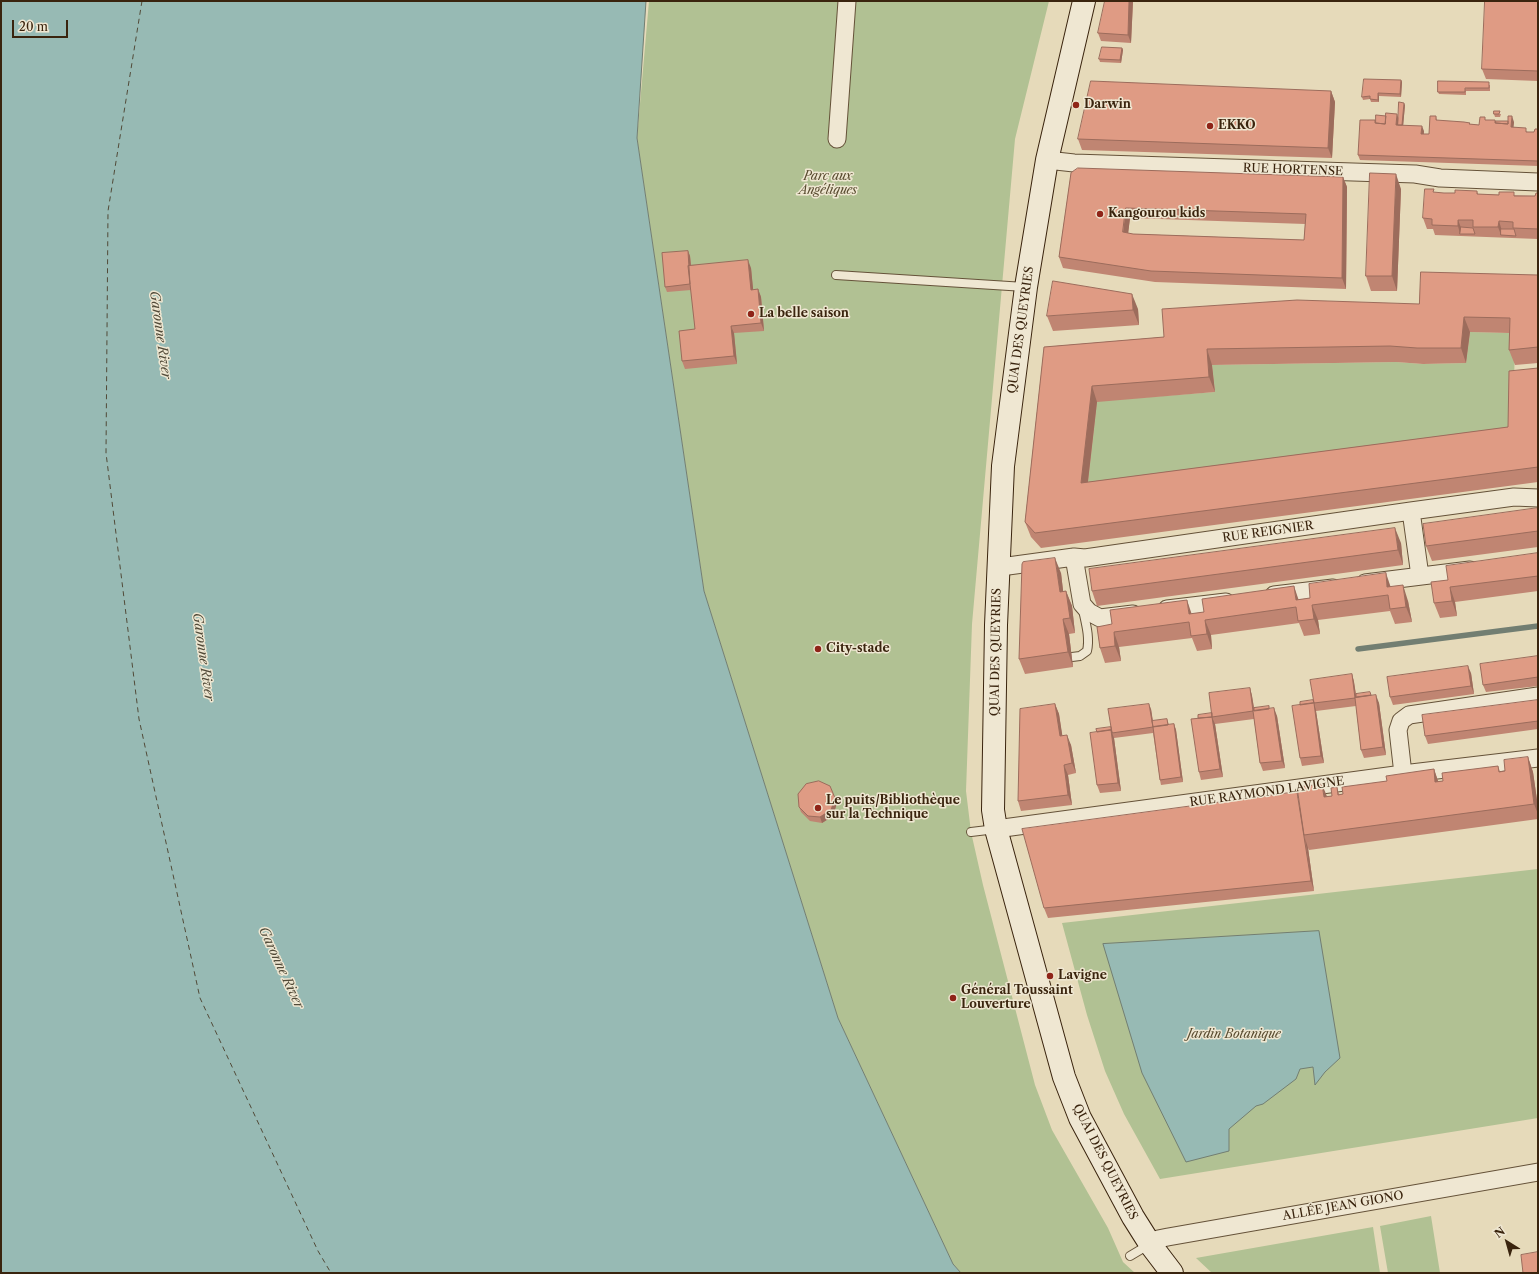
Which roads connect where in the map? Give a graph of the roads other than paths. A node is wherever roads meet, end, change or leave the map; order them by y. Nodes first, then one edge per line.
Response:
1 (847, 1) edge
2 (1084, 1) edge
3 (837, 139) dead end
4 (1048, 160) junction
5 (1538, 182) edge
6 (836, 275) dead end
7 (1026, 287) junction
8 (1538, 498) edge
9 (1411, 511) junction
10 (1074, 557) junction
11 (998, 566) junction
12 (1483, 568) edge
13 (1420, 576) junction
14 (1082, 604) junction
15 (1072, 657) dead end
16 (1538, 696) edge
17 (1538, 758) edge
18 (1403, 774) junction
19 (996, 829) junction
20 (971, 832) dead end
21 (1538, 1172) edge
22 (1150, 1244) junction
23 (1130, 1256) dead end
24 (1172, 1273) edge

1 - 3 street
2 - 4 main road, QUAI DES QUEYRIES
4 - 5 street, RUE HORTENSE
4 - 7 main road, QUAI DES QUEYRIES
6 - 7 lane
7 - 11 main road, QUAI DES QUEYRIES
8 - 9 street, RUE REIGNIER
9 - 10 street, RUE REIGNIER
9 - 13 street
10 - 11 street, RUE REIGNIER
10 - 14 street
11 - 19 main road, QUAI DES QUEYRIES
12 - 13 street
13 - 14 street
14 - 15 lane
16 - 18 street
17 - 18 street, RUE RAYMOND LAVIGNE
18 - 19 street, RUE RAYMOND LAVIGNE
19 - 20 lane
19 - 22 main road, QUAI DES QUEYRIES
21 - 22 street, ALLÉE JEAN GIONO
22 - 23 lane
22 - 24 main road, QUAI DES QUEYRIES

